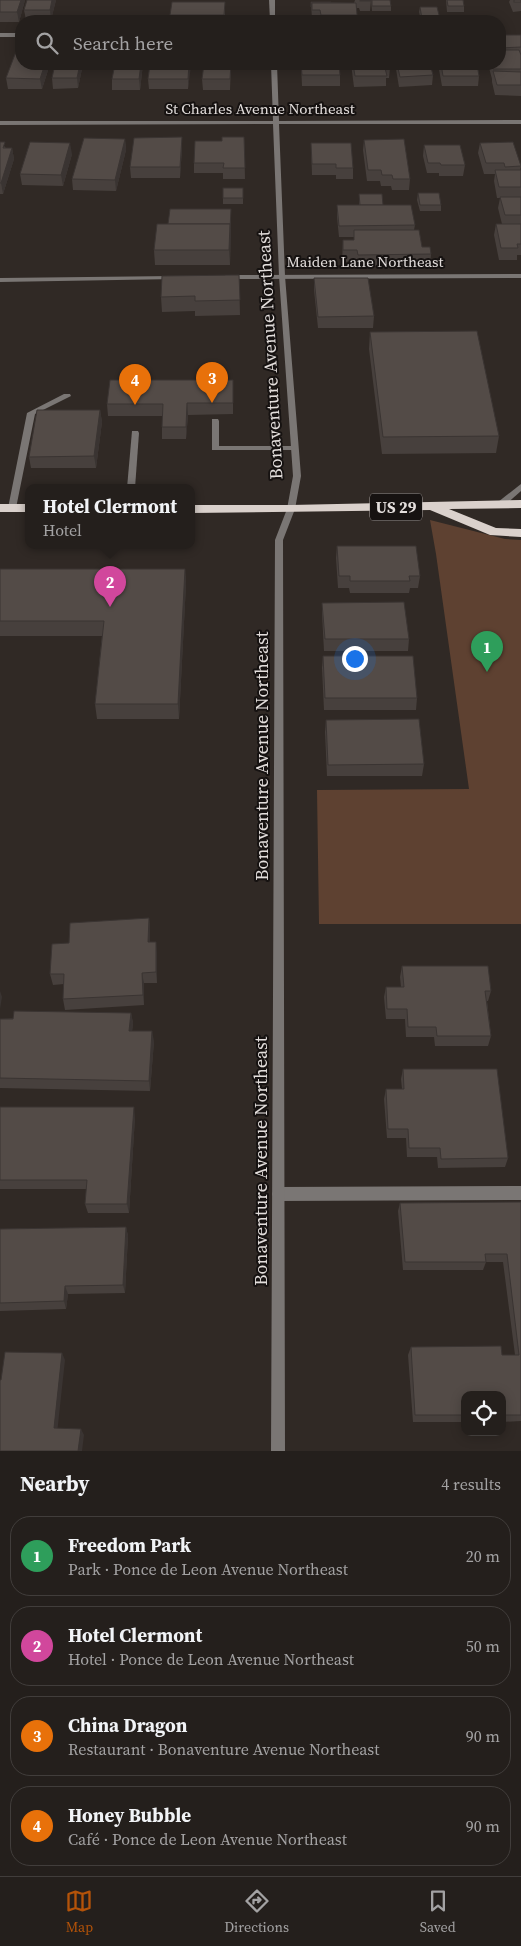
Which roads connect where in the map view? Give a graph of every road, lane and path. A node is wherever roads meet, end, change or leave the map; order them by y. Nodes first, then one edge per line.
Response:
1 (272, 0) edge
2 (273, 15) edge
3 (0, 35) edge
4 (15, 35) edge
5 (274, 70) edge
6 (276, 121) junction
7 (521, 122) edge
8 (0, 123) edge
9 (282, 276) junction
10 (521, 276) edge
11 (184, 277) edge
12 (214, 277) edge
13 (0, 280) edge
14 (67, 396) dead end
15 (215, 421) edge
16 (136, 433) dead end
17 (294, 448) junction
18 (131, 484) edge
19 (521, 487) edge
20 (501, 504) junction
21 (521, 504) edge
22 (430, 506) junction
23 (0, 508) edge
24 (12, 508) junction
25 (25, 508) edge
26 (195, 509) edge
27 (290, 510) junction
28 (521, 534) edge
29 (521, 1193) edge
30 (279, 1194) junction
31 (278, 1451) edge

1 - 2 street
3 - 4 street
5 - 6 street, Bonaventure Avenue Northeast
6 - 7 street, St Charles Avenue Northeast
6 - 8 street, St Charles Avenue Northeast
6 - 9 street, Bonaventure Avenue Northeast
9 - 10 street, Maiden Lane Northeast
9 - 12 street, Maiden Lane Northeast
9 - 17 street, Bonaventure Avenue Northeast
11 - 13 street
14 - 24 street
15 - 17 street
16 - 18 street
17 - 27 street, Bonaventure Avenue Northeast
19 - 20 street
20 - 21 highway, US 29
20 - 22 highway, US 29
22 - 27 highway, US 29
22 - 28 highway
23 - 24 highway
24 - 25 highway
26 - 27 highway, US 29
27 - 30 street, Bonaventure Avenue Northeast
29 - 30 street
30 - 31 street, Bonaventure Avenue Northeast

